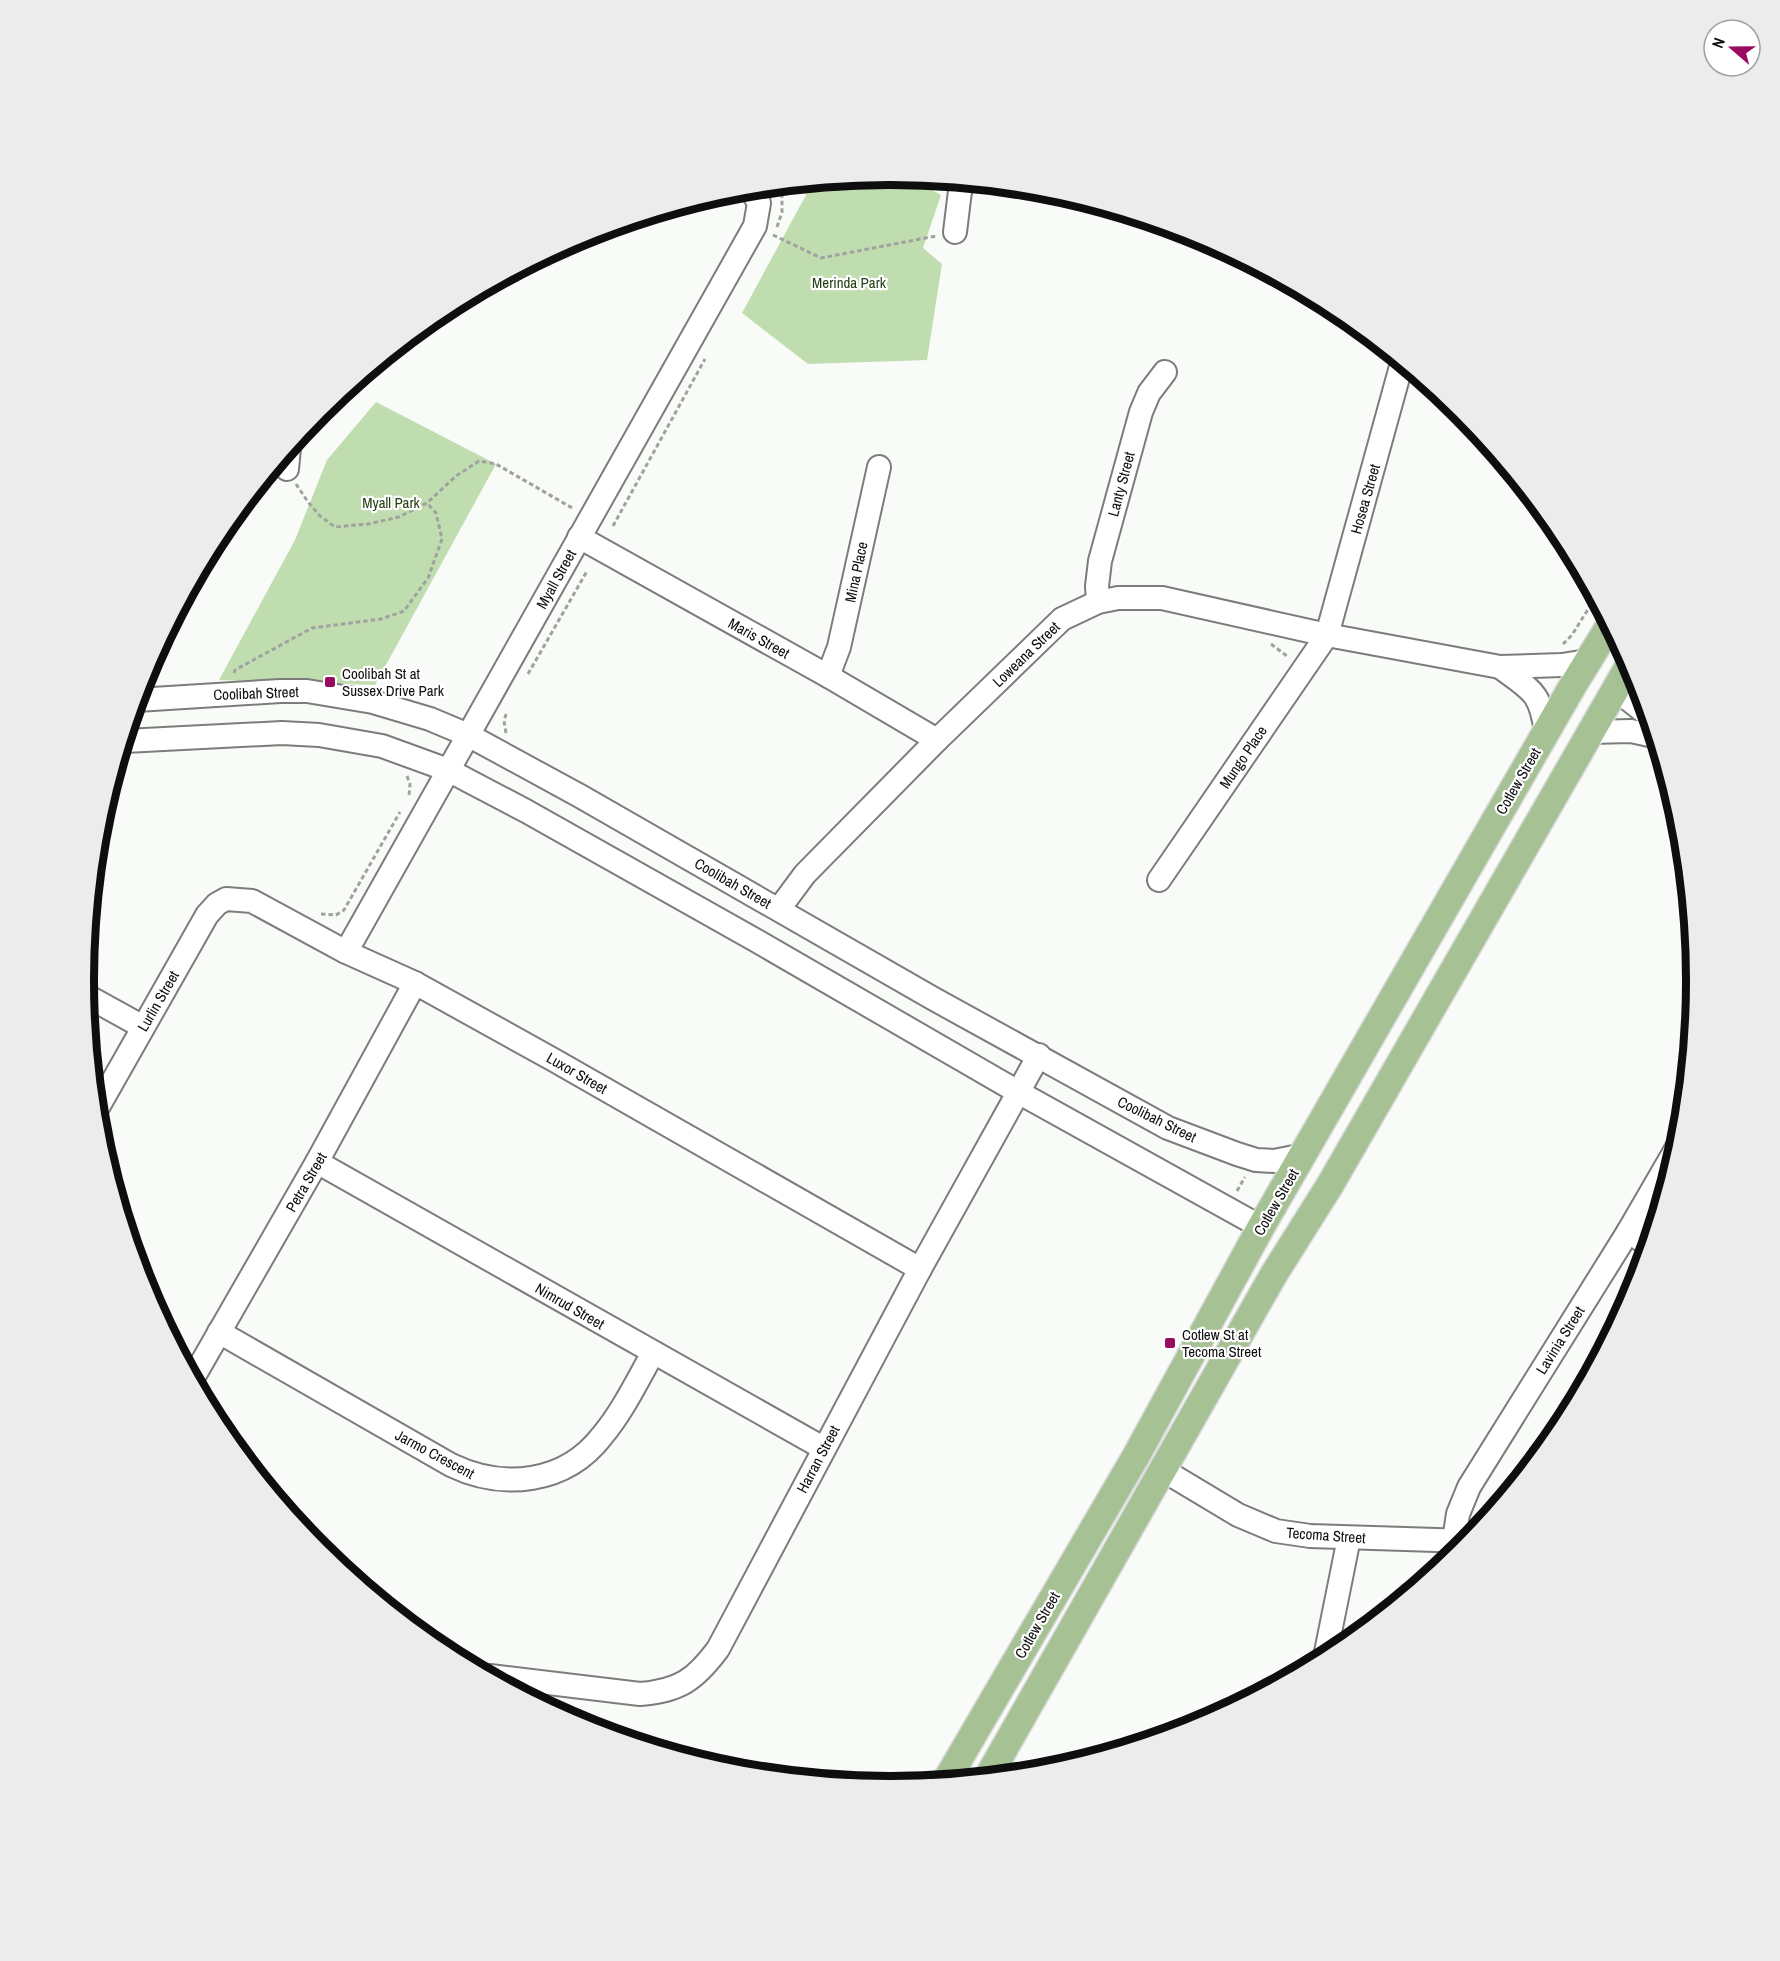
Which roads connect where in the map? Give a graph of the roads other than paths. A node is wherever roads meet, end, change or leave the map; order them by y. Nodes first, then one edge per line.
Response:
1 (961, 189) edge
2 (754, 197) edge
3 (956, 232) road end
4 (1400, 370) edge
5 (1165, 372) dead end
6 (879, 467) dead end
7 (585, 528) junction
8 (1098, 602) junction
9 (1605, 633) edge
10 (1327, 635) junction
11 (1587, 661) junction
12 (1500, 667) junction
13 (1624, 674) edge
14 (828, 676) junction
15 (1613, 692) junction
16 (146, 699) edge
17 (1636, 705) edge
18 (1590, 732) junction
19 (1646, 734) edge
20 (468, 735) junction
21 (937, 740) junction
22 (132, 741) edge
23 (1541, 741) junction
24 (448, 770) junction
25 (1159, 880) dead end
26 (226, 899) joint
27 (780, 909) junction
28 (346, 952) junction
29 (415, 983) junction
30 (95, 1000) edge
31 (143, 1027) junction
32 (1039, 1056) junction
33 (1018, 1092) junction
34 (103, 1098) edge
35 (1304, 1155) junction
36 (317, 1162) junction
37 (1660, 1176) edge
38 (1330, 1185) junction
39 (1261, 1227) junction
40 (1628, 1232) junction
41 (1641, 1240) edge
42 (920, 1269) junction
43 (219, 1332) junction
44 (653, 1353) junction
45 (197, 1371) edge
46 (824, 1448) junction
47 (1163, 1470) junction
48 (1460, 1535) edge
49 (1349, 1538) junction
50 (1455, 1541) edge
51 (1328, 1645) edge
52 (509, 1678) edge
53 (992, 1769) edge
54 (951, 1773) edge

1 - 3 street
2 - 7 street, Myall Street
4 - 10 street, Hosea Street
5 - 8 street, Lanty Street
6 - 14 street, Mina Place
7 - 14 street, Maris Street
7 - 20 street, Myall Street
8 - 10 street, Loweana Street
8 - 21 street, Loweana Street
9 - 11 main road, Cotlew Street
10 - 12 street, Loweana Street
10 - 25 street, Mungo Place
11 - 12 street, Loweana Street
11 - 23 main road, Cotlew Street
12 - 23 street, Loweana Street
13 - 15 main road
14 - 21 street, Maris Street
15 - 17 street
15 - 18 main road
15 - 23 main road
16 - 20 street, Coolibah Street
18 - 19 street
18 - 38 main road
20 - 24 street, Myall Street
20 - 27 street, Coolibah Street
21 - 27 street, Loweana Street
22 - 24 street
23 - 35 main road, Cotlew Street
24 - 28 street, Myall Street
24 - 33 street
26 - 28 street, Luxor Street
26 - 31 street, Lurlin Street
27 - 32 street, Coolibah Street
28 - 29 street, Luxor Street
29 - 36 street, Petra Street
29 - 42 street, Luxor Street
30 - 31 street
31 - 34 street, Lurlin Street
32 - 33 street, Harran Street
32 - 35 street, Coolibah Street
33 - 39 street
33 - 42 street, Harran Street
35 - 39 main road, Cotlew Street
36 - 43 street, Petra Street
36 - 44 street, Nimrud Street
37 - 40 street, Lavinia Street
38 - 39 main road
38 - 47 main road
39 - 54 main road, Cotlew Street
40 - 41 street
40 - 48 street, Lavinia Street
42 - 46 street, Harran Street
43 - 44 street, Jarmo Crescent
43 - 45 street, Petra Street
44 - 46 street, Nimrud Street
46 - 52 street, Harran Street
47 - 49 street, Tecoma Street
47 - 53 main road
49 - 50 street, Tecoma Street
49 - 51 street

